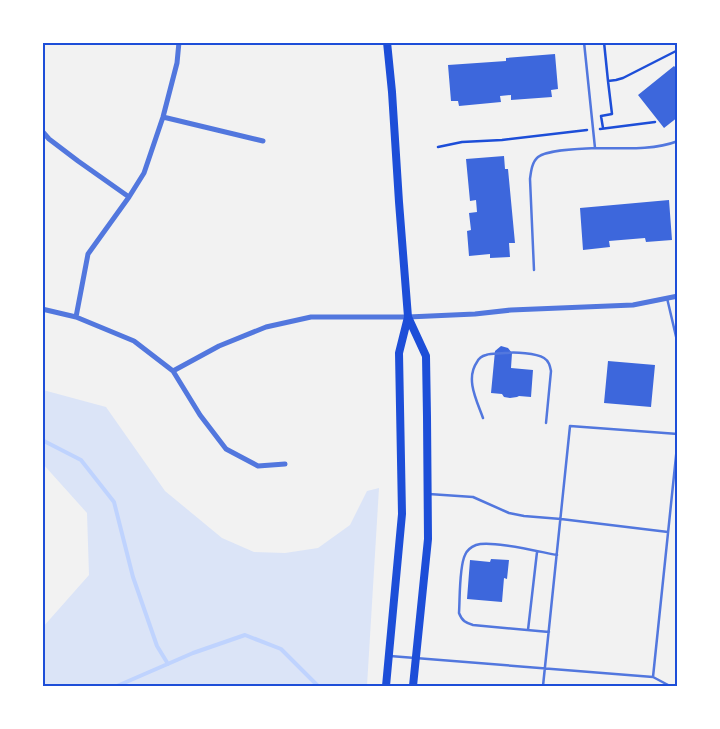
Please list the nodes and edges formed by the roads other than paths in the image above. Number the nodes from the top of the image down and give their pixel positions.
1 (179, 42) edge
2 (387, 42) edge
3 (584, 42) edge
4 (163, 117) junction
5 (42, 131) edge
6 (263, 141) dead end
7 (678, 141) edge
8 (595, 148) junction
9 (129, 197) junction
10 (534, 270) dead end
11 (678, 296) edge
12 (667, 298) junction
13 (42, 309) edge
14 (76, 317) junction
15 (408, 317) junction
16 (678, 344) edge
17 (173, 371) junction
18 (483, 418) dead end
19 (546, 424) dead end
20 (678, 436) edge
21 (285, 464) dead end
22 (428, 494) junction
23 (561, 519) junction
24 (668, 532) junction
25 (536, 552) junction
26 (557, 555) junction
27 (528, 630) junction
28 (549, 632) junction
29 (389, 656) junction
30 (416, 658) junction
31 (545, 668) junction
32 (653, 678) junction
33 (386, 686) edge
34 (413, 686) edge
35 (543, 686) edge
36 (670, 686) edge

1 - 4 street
2 - 15 main road
3 - 8 lane
4 - 6 street
4 - 9 street
5 - 9 street
7 - 8 lane
8 - 10 lane
9 - 14 street
11 - 12 street
12 - 15 street
12 - 16 lane
13 - 14 street
14 - 17 street
15 - 17 street
15 - 22 main road
15 - 29 main road
17 - 21 street
18 - 19 lane
20 - 23 lane
20 - 24 lane
22 - 23 lane
22 - 30 main road
23 - 24 lane
23 - 26 lane
24 - 32 lane
25 - 26 lane
25 - 27 lane
25 - 27 lane
26 - 28 lane
27 - 28 lane
28 - 31 lane
29 - 30 lane
29 - 33 main road
30 - 31 lane
30 - 34 main road
31 - 32 lane
31 - 35 lane
32 - 36 lane

